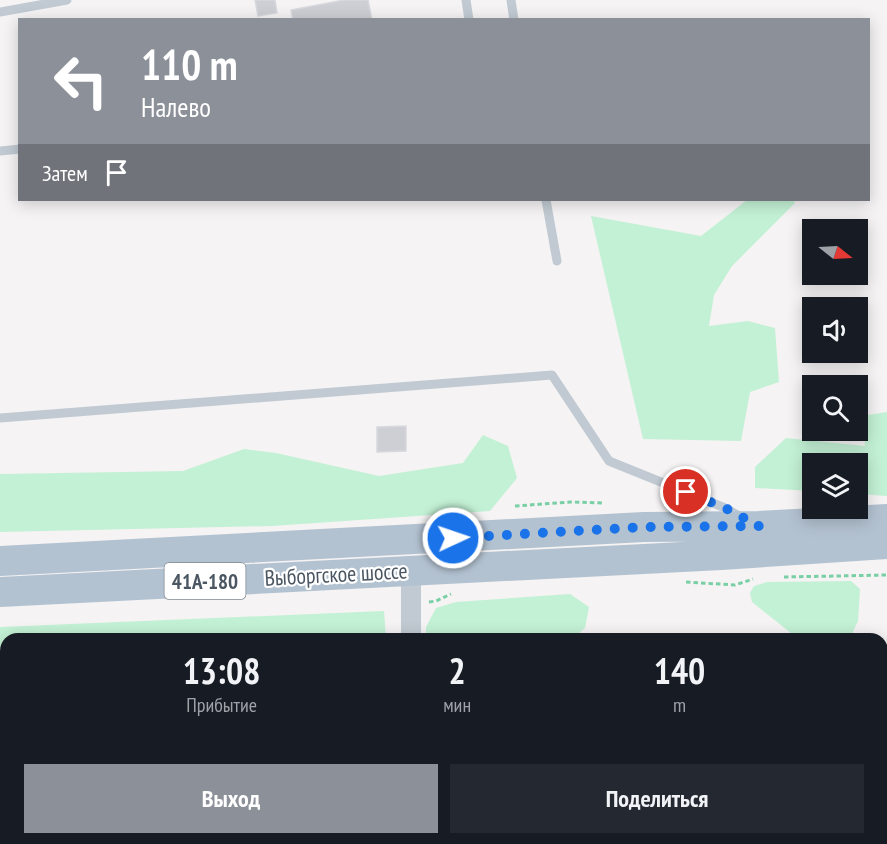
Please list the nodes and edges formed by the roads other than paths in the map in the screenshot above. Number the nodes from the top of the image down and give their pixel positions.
1 (67, 0) edge
2 (466, 0) edge
3 (511, 0) edge
4 (0, 12) edge
5 (469, 18) edge
6 (514, 18) edge
7 (18, 149) edge
8 (0, 151) edge
9 (546, 201) edge
10 (557, 261) dead end
11 (0, 418) edge
12 (887, 519) edge
13 (759, 526) junction
14 (887, 544) edge
15 (0, 561) edge
16 (411, 570) junction
17 (0, 592) edge
18 (411, 633) edge

1 - 4 lane
2 - 5 lane
3 - 6 lane
7 - 8 lane
9 - 10 lane
11 - 13 lane
12 - 13 main road, Выборгское шоссе / 41А-180
13 - 15 main road, Выборгское шоссе / 41А-180
14 - 16 main road, Выборгское шоссе / 41А-180
16 - 17 main road, Выборгское шоссе / 41А-180
16 - 18 street

